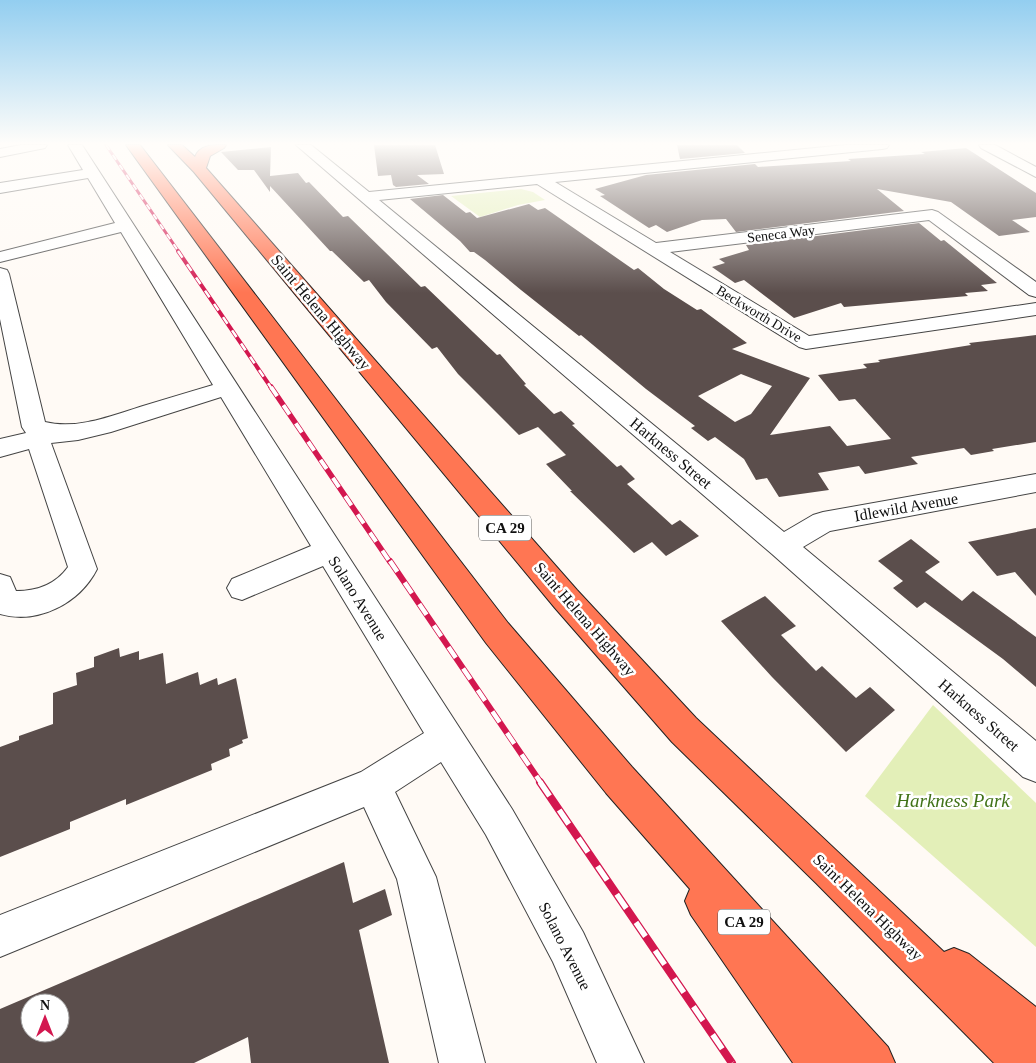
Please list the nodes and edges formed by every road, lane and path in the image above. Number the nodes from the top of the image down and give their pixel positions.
1 (105, 195) edge
2 (170, 195) edge
3 (221, 195) edge
4 (363, 195) edge
5 (389, 195) edge
6 (564, 195) edge
7 (366, 197) junction
8 (125, 226) junction
9 (651, 249) junction
10 (0, 257) edge
11 (0, 274) edge
12 (1036, 291) edge
13 (1036, 310) edge
14 (226, 388) junction
15 (47, 436) junction
16 (0, 448) edge
17 (1036, 483) edge
18 (782, 546) junction
19 (329, 552) junction
20 (0, 586) edge
21 (242, 588) dead end
22 (446, 738) junction
23 (1036, 764) edge
24 (618, 780) junction
25 (373, 785) junction
26 (830, 869) junction
27 (0, 936) edge
28 (1036, 1036) edge
29 (462, 1063) edge
30 (621, 1063) edge
31 (823, 1063) edge
32 (872, 1063) edge
33 (1027, 1063) edge

1 - 8 street, Solano Avenue
2 - 24 highway, CA 29
3 - 26 highway, Saint Helena Highway / CA 29
4 - 7 street, Harkness Street
5 - 7 street
6 - 9 street, Beckworth Drive
7 - 18 street, Harkness Street
8 - 10 street
8 - 14 street, Solano Avenue
9 - 12 street, Seneca Way
9 - 13 street, Beckworth Drive
11 - 15 street
14 - 15 street
14 - 19 street, Solano Avenue
15 - 16 street
15 - 20 street
17 - 18 street, Idlewild Avenue
18 - 23 street, Harkness Street
19 - 21 street
19 - 22 street, Solano Avenue
22 - 25 street
22 - 30 street, Solano Avenue
24 - 31 highway
24 - 32 highway, CA 29
25 - 27 street
25 - 29 street
26 - 28 highway
26 - 33 highway, Saint Helena Highway / CA 29

